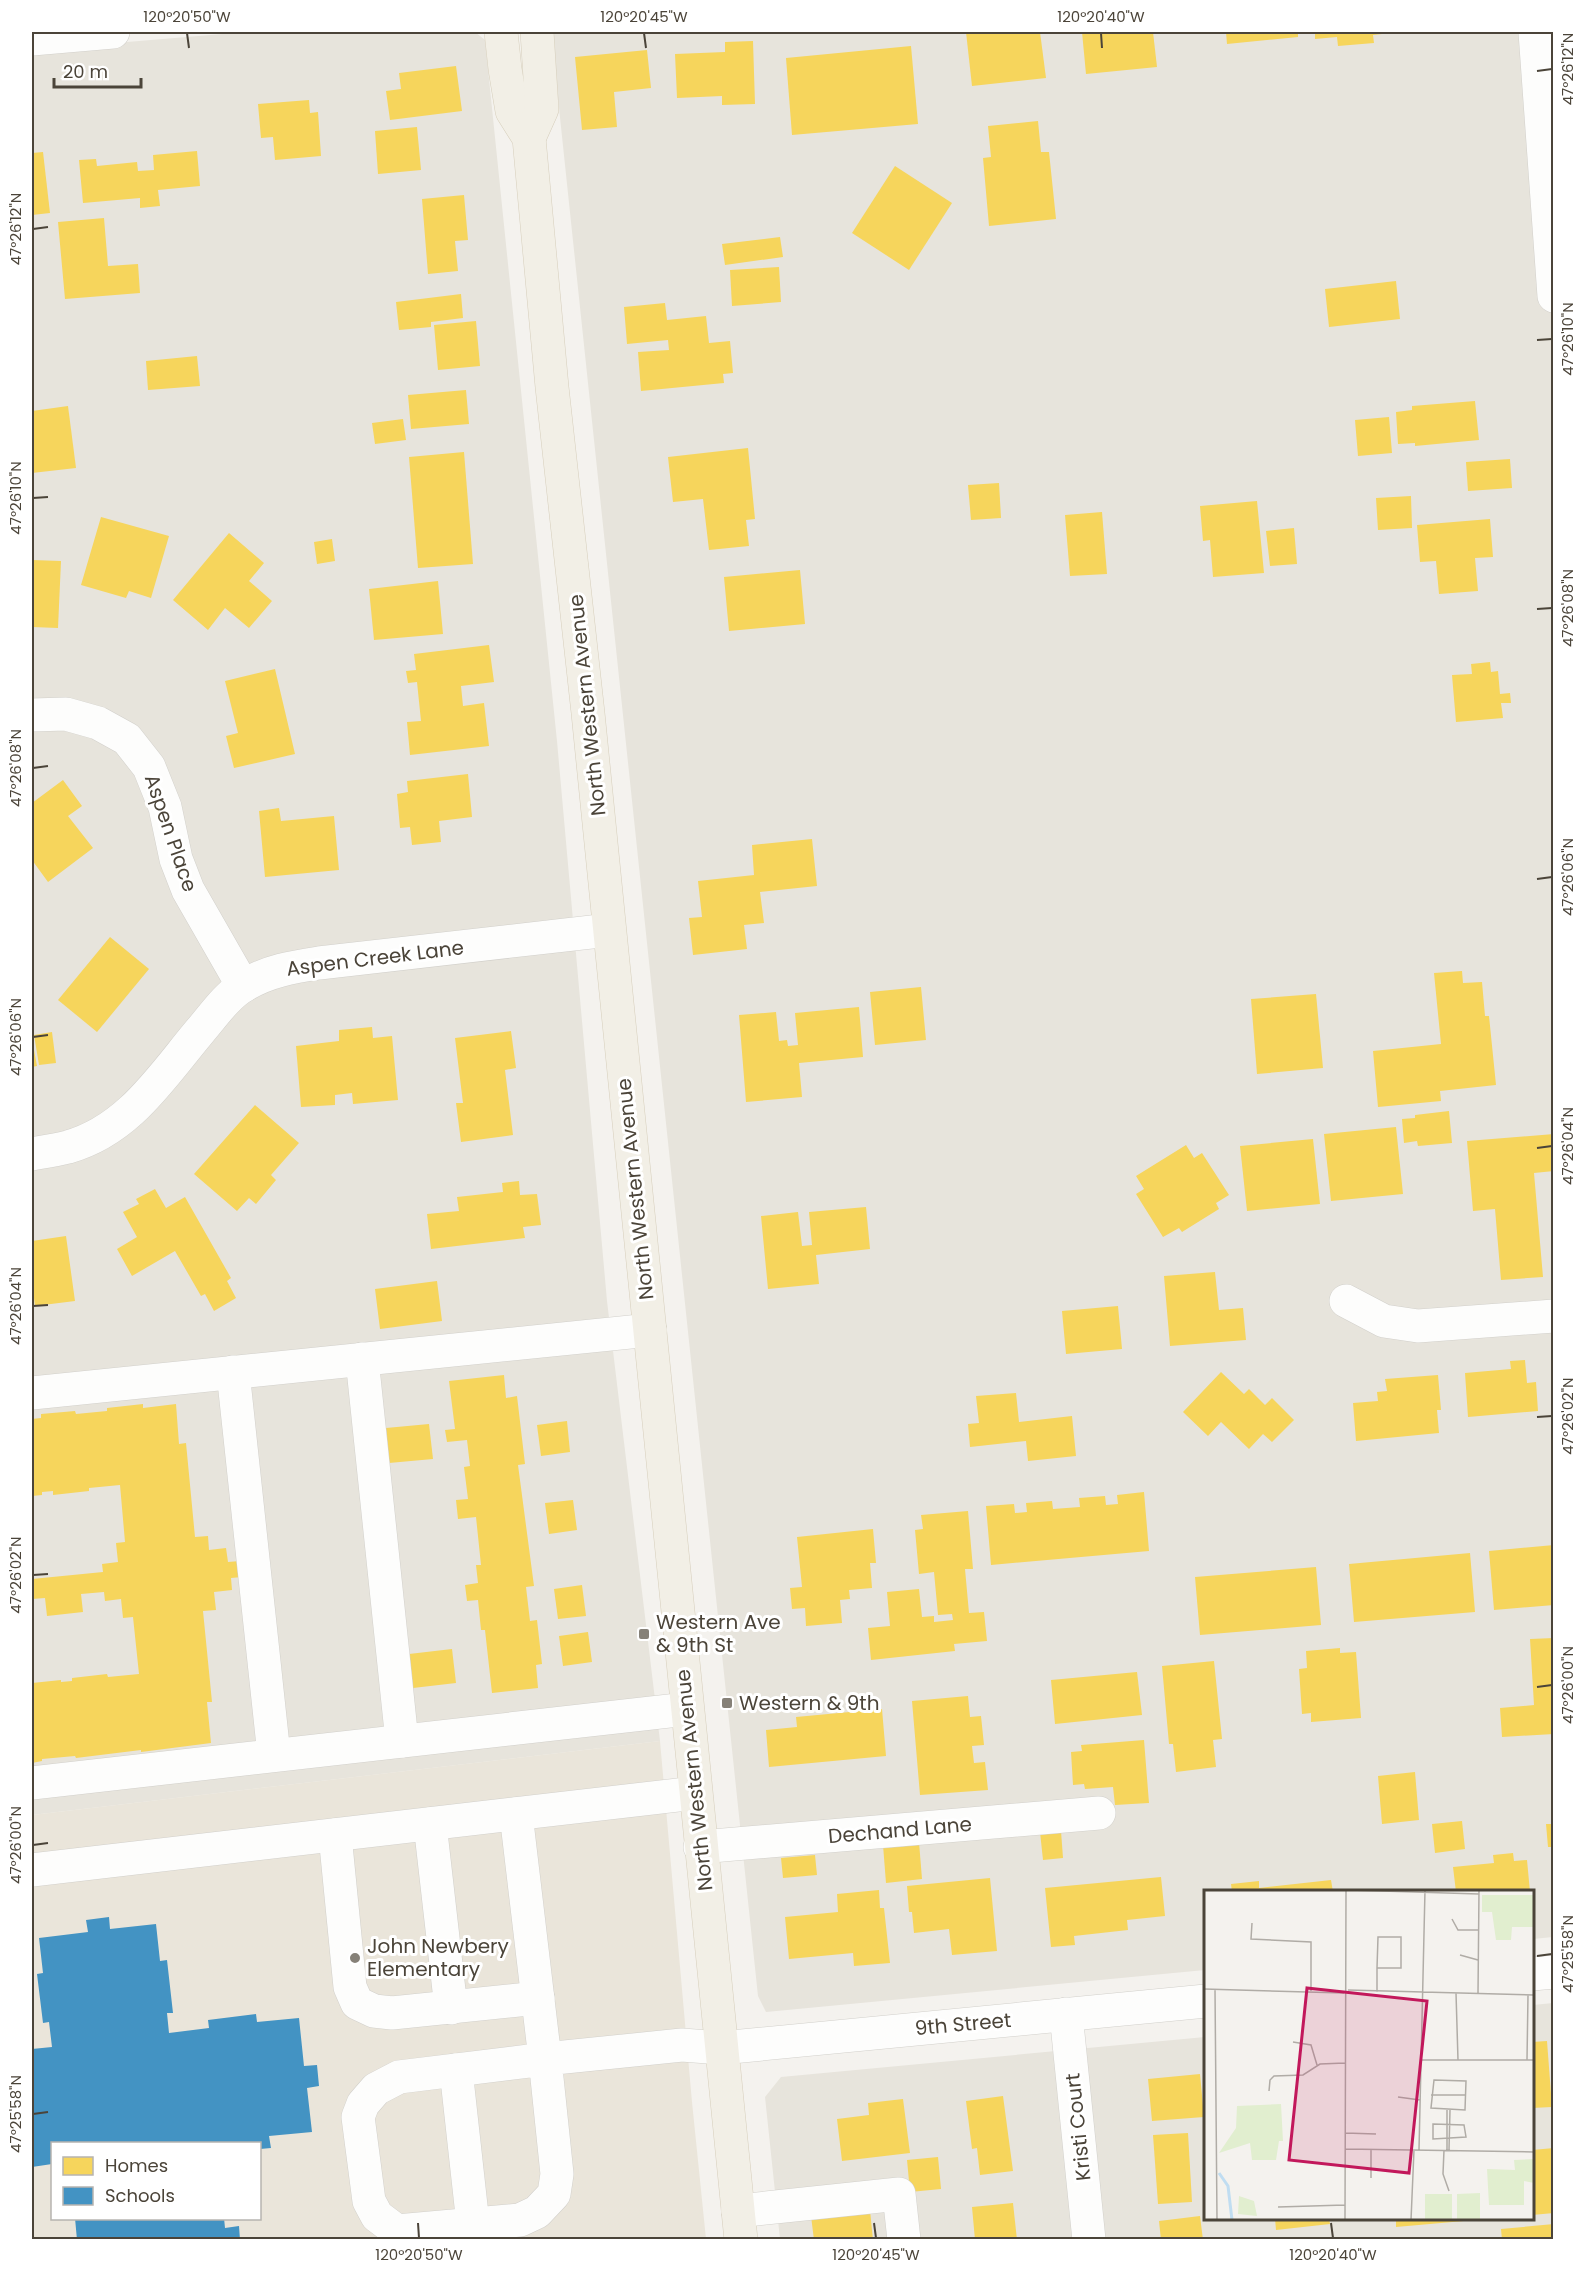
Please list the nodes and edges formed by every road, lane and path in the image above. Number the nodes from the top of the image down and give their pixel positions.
1 (113, 32) edge
2 (501, 32) edge
3 (537, 32) edge
4 (1535, 32) edge
5 (49, 36) edge
6 (529, 138) junction
7 (1554, 296) edge
8 (32, 715) edge
9 (609, 930) junction
10 (243, 986) junction
11 (32, 1154) edge
12 (1346, 1301) dead end
13 (1554, 1316) edge
14 (650, 1330) junction
15 (362, 1359) junction
16 (233, 1372) junction
17 (32, 1393) edge
18 (687, 1709) junction
19 (402, 1741) junction
20 (274, 1755) junction
21 (32, 1783) edge
22 (695, 1793) junction
23 (1099, 1813) dead end
24 (516, 1814) junction
25 (430, 1824) junction
26 (335, 1835) junction
27 (700, 1847) junction
28 (32, 1870) edge
29 (1554, 1972) edge
30 (1534, 1974) edge
31 (538, 1998) junction
32 (1204, 2001) edge
33 (451, 2008) junction
34 (1066, 2014) junction
35 (721, 2048) junction
36 (545, 2059) junction
37 (456, 2070) junction
38 (473, 2224) junction
39 (740, 2225) edge
40 (904, 2240) edge
41 (1089, 2240) edge

1 - 5 street
2 - 6 main road, North Western Avenue
3 - 6 main road
4 - 7 street
6 - 9 main road, North Western Avenue
8 - 10 street, Aspen Place
9 - 10 street, Aspen Creek Lane
9 - 14 main road, North Western Avenue
10 - 11 street, Aspen Creek Lane
12 - 13 street
14 - 15 street
14 - 18 main road, North Western Avenue
15 - 16 street
15 - 19 street
16 - 17 street
16 - 20 street
18 - 19 street
18 - 22 main road, North Western Avenue
19 - 20 street
20 - 21 street
22 - 24 street
22 - 27 main road, North Western Avenue
23 - 27 street, Dechand Lane
24 - 25 street
24 - 31 street, 9th Street
25 - 26 street
25 - 33 street
26 - 28 street
26 - 33 street
27 - 35 main road, North Western Avenue
29 - 30 street
31 - 33 street
31 - 36 street, 9th Street
32 - 34 street, 9th Street
34 - 35 street, 9th Street
34 - 41 street, Kristi Court
35 - 36 street, 9th Street
35 - 39 main road, North Western Avenue
36 - 37 street, 9th Street
36 - 38 street, 9th Street
37 - 38 street
37 - 38 street, 9th Street
39 - 40 street

